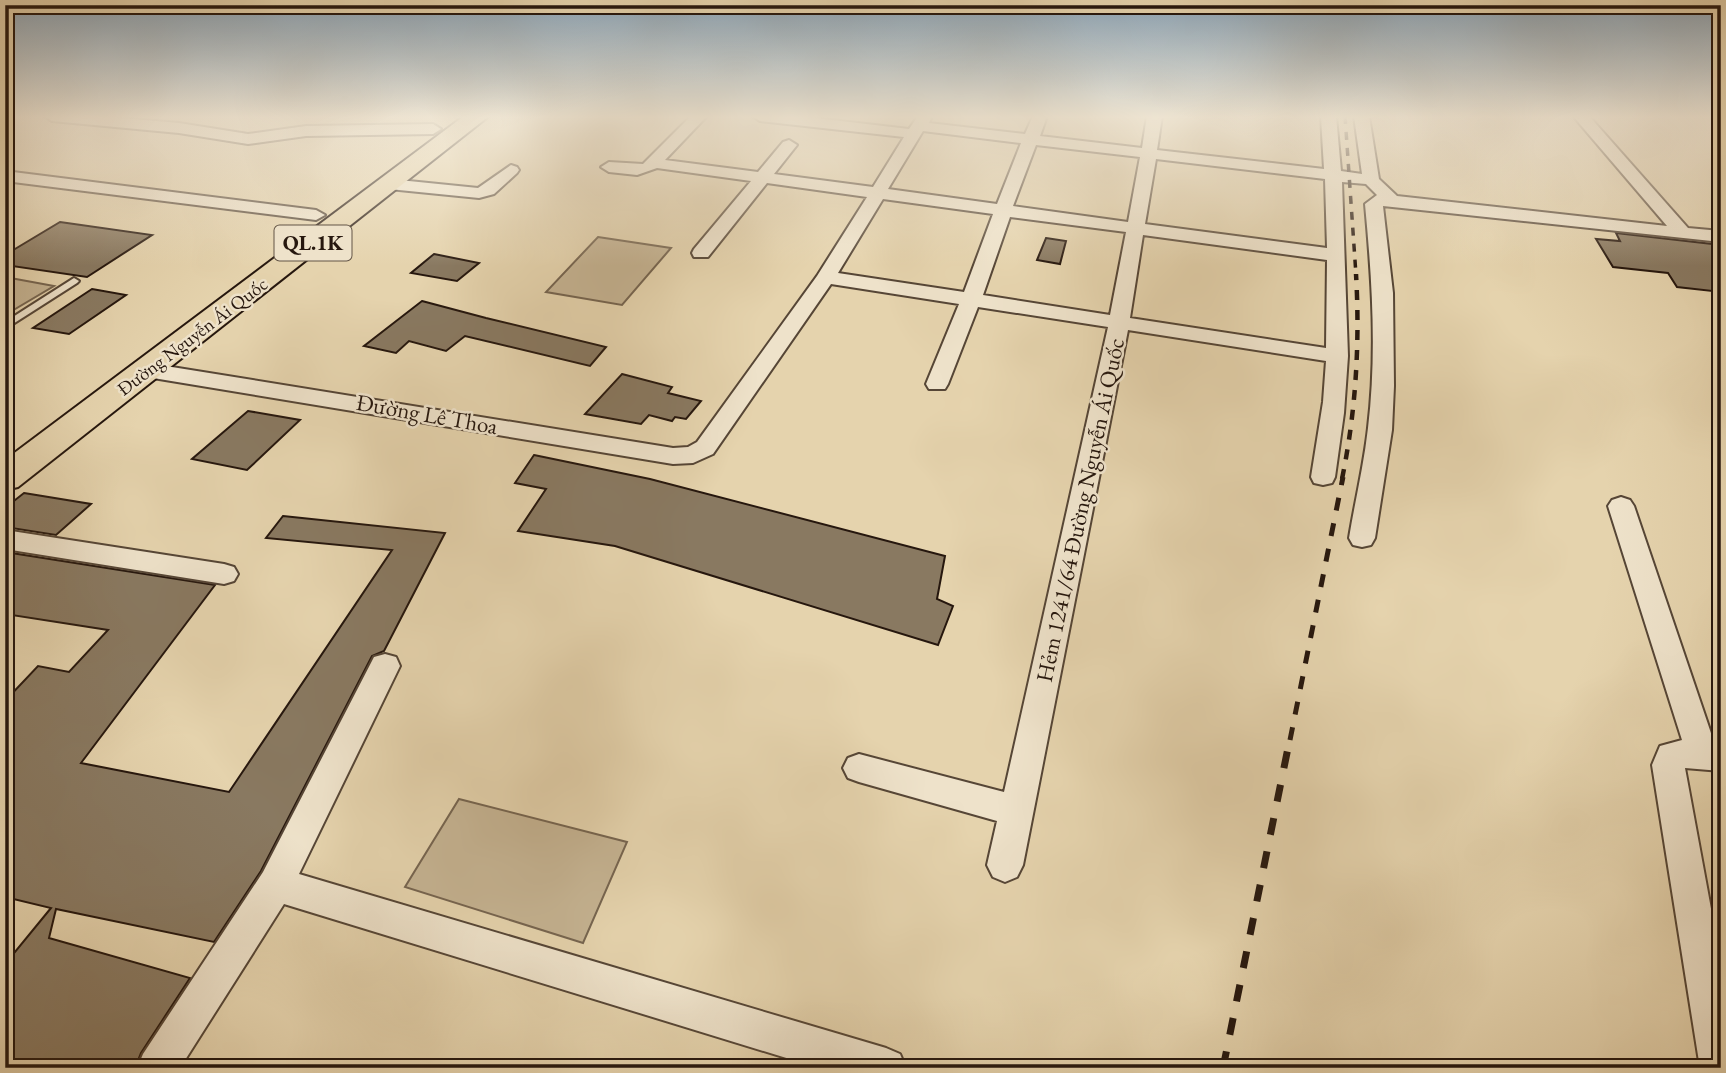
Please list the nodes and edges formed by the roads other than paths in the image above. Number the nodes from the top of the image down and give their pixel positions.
1 (382, 166) edge
2 (412, 166) edge
3 (648, 166) edge
4 (678, 166) edge
5 (771, 166) edge
6 (895, 166) edge
7 (1019, 166) edge
8 (1146, 166) edge
9 (1270, 166) edge
10 (1333, 166) edge
11 (1369, 166) edge
12 (1625, 166) edge
13 (609, 167) dead end
14 (510, 170) dead end
15 (1334, 173) junction
16 (5, 176) edge
17 (762, 177) junction
18 (1371, 180) junction
19 (389, 184) junction
20 (878, 194) junction
21 (1392, 201) junction
22 (1002, 210) junction
23 (316, 215) junction
24 (1136, 228) junction
25 (1683, 233) junction
26 (1721, 237) edge
27 (701, 253) dead end
28 (1335, 255) junction
29 (826, 277) junction
30 (74, 281) dead end
31 (971, 300) junction
32 (1119, 323) junction
33 (5, 326) edge
34 (1337, 356) junction
35 (131, 367) junction
36 (937, 384) dead end
37 (5, 445) edge
38 (1323, 477) dead end
39 (5, 478) edge
40 (1621, 506) dead end
41 (1362, 538) dead end
42 (5, 539) edge
43 (224, 574) dead end
44 (385, 666) dead end
45 (1711, 755) edge
46 (859, 768) dead end
47 (1016, 811) junction
48 (1004, 865) dead end
49 (276, 884) junction
50 (164, 1066) edge
51 (886, 1068) edge
52 (1720, 1068) edge

1 - 23 main road, Đường Nguyễn Ái Quốc / QL.1K
2 - 19 main road, Đường Nguyễn Ái Quốc / QL.1K
3 - 13 street
4 - 17 street
5 - 17 street
6 - 20 street
7 - 22 street
8 - 24 street, Hẻm 1241/64 Đường Nguyễn Ái Quốc
9 - 15 street
10 - 15 street
11 - 18 street
12 - 25 street
14 - 19 street
15 - 18 street
15 - 28 street
16 - 23 street
17 - 20 street
17 - 27 street
18 - 21 street
19 - 35 main road, Đường Nguyễn Ái Quốc / QL.1K
20 - 22 street
20 - 29 street
21 - 25 street
21 - 41 street
22 - 24 street
22 - 31 street
23 - 35 main road, Đường Nguyễn Ái Quốc / QL.1K
24 - 28 street
24 - 32 street, Hẻm 1241/64 Đường Nguyễn Ái Quốc
25 - 26 street
28 - 34 street
29 - 31 street
29 - 35 street, Đường Lê Thoa
30 - 33 lane
31 - 32 street
31 - 36 street
32 - 34 street
32 - 47 street, Hẻm 1241/64 Đường Nguyễn Ái Quốc
34 - 38 street
35 - 37 main road, Đường Nguyễn Ái Quốc / QL.1K
35 - 39 main road, Đường Nguyễn Ái Quốc / QL.1K
40 - 45 street
42 - 43 street
44 - 49 street
45 - 52 street
46 - 47 street
47 - 48 street, Hẻm 1241/64 Đường Nguyễn Ái Quốc
49 - 50 street
49 - 51 street

